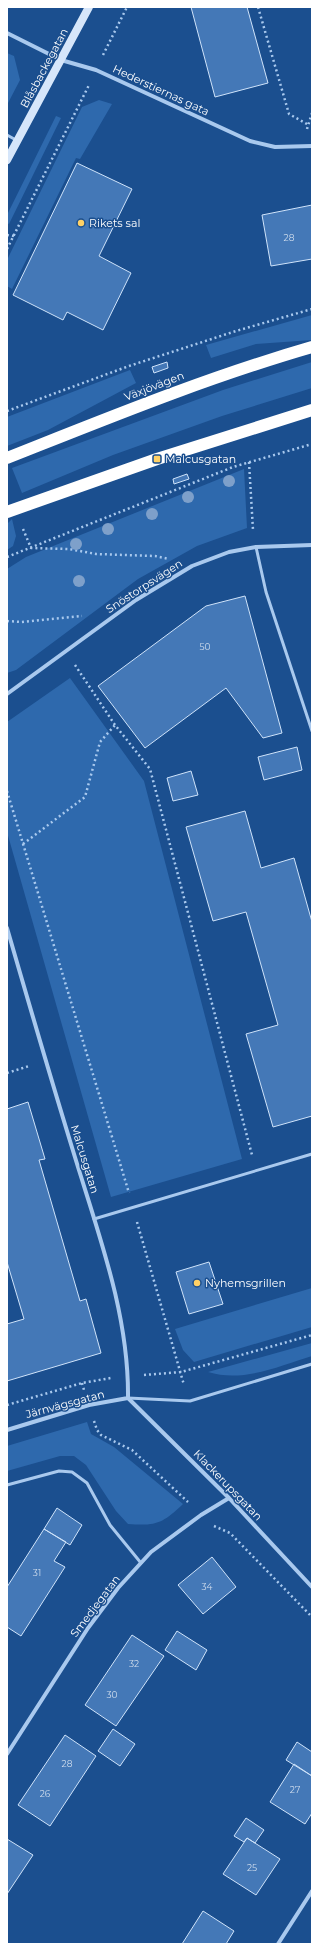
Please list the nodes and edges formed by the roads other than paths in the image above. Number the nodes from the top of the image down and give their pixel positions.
1 (89, 7) edge
2 (7, 33) edge
3 (61, 60) junction
4 (7, 136) edge
5 (18, 140) junction
6 (312, 146) edge
7 (7, 160) edge
8 (312, 347) edge
9 (312, 410) edge
10 (7, 458) edge
11 (7, 512) edge
12 (312, 545) edge
13 (256, 547) junction
14 (7, 694) edge
15 (312, 731) edge
16 (7, 928) edge
17 (312, 1154) edge
18 (94, 1219) junction
19 (312, 1364) edge
20 (128, 1398) junction
21 (7, 1430) edge
22 (7, 1484) edge
23 (229, 1498) junction
24 (141, 1563) junction
25 (312, 1587) edge
26 (7, 1754) edge
27 (312, 1891) edge
28 (278, 1944) edge

1 - 3 street, Blåsbackegatan
2 - 3 street, Hederstiernas gata
3 - 5 street, Blåsbackegatan
3 - 6 street, Hederstiernas gata
4 - 5 lane
5 - 7 street, Blåsbackegatan
8 - 10 highway, Växjövägen
9 - 11 highway
12 - 13 street, Snöstorpsvägen
13 - 14 street, Snöstorpsvägen
13 - 15 lane
16 - 18 street, Malcusgatan
17 - 18 lane
18 - 20 street, Malcusgatan
19 - 20 lane
20 - 21 street, Järnvägsgatan
20 - 23 street, Klackerupsgatan
22 - 24 lane
23 - 24 street, Smedjegatan
23 - 25 street, Klackerupsgatan
24 - 26 street, Smedjegatan
27 - 28 street

